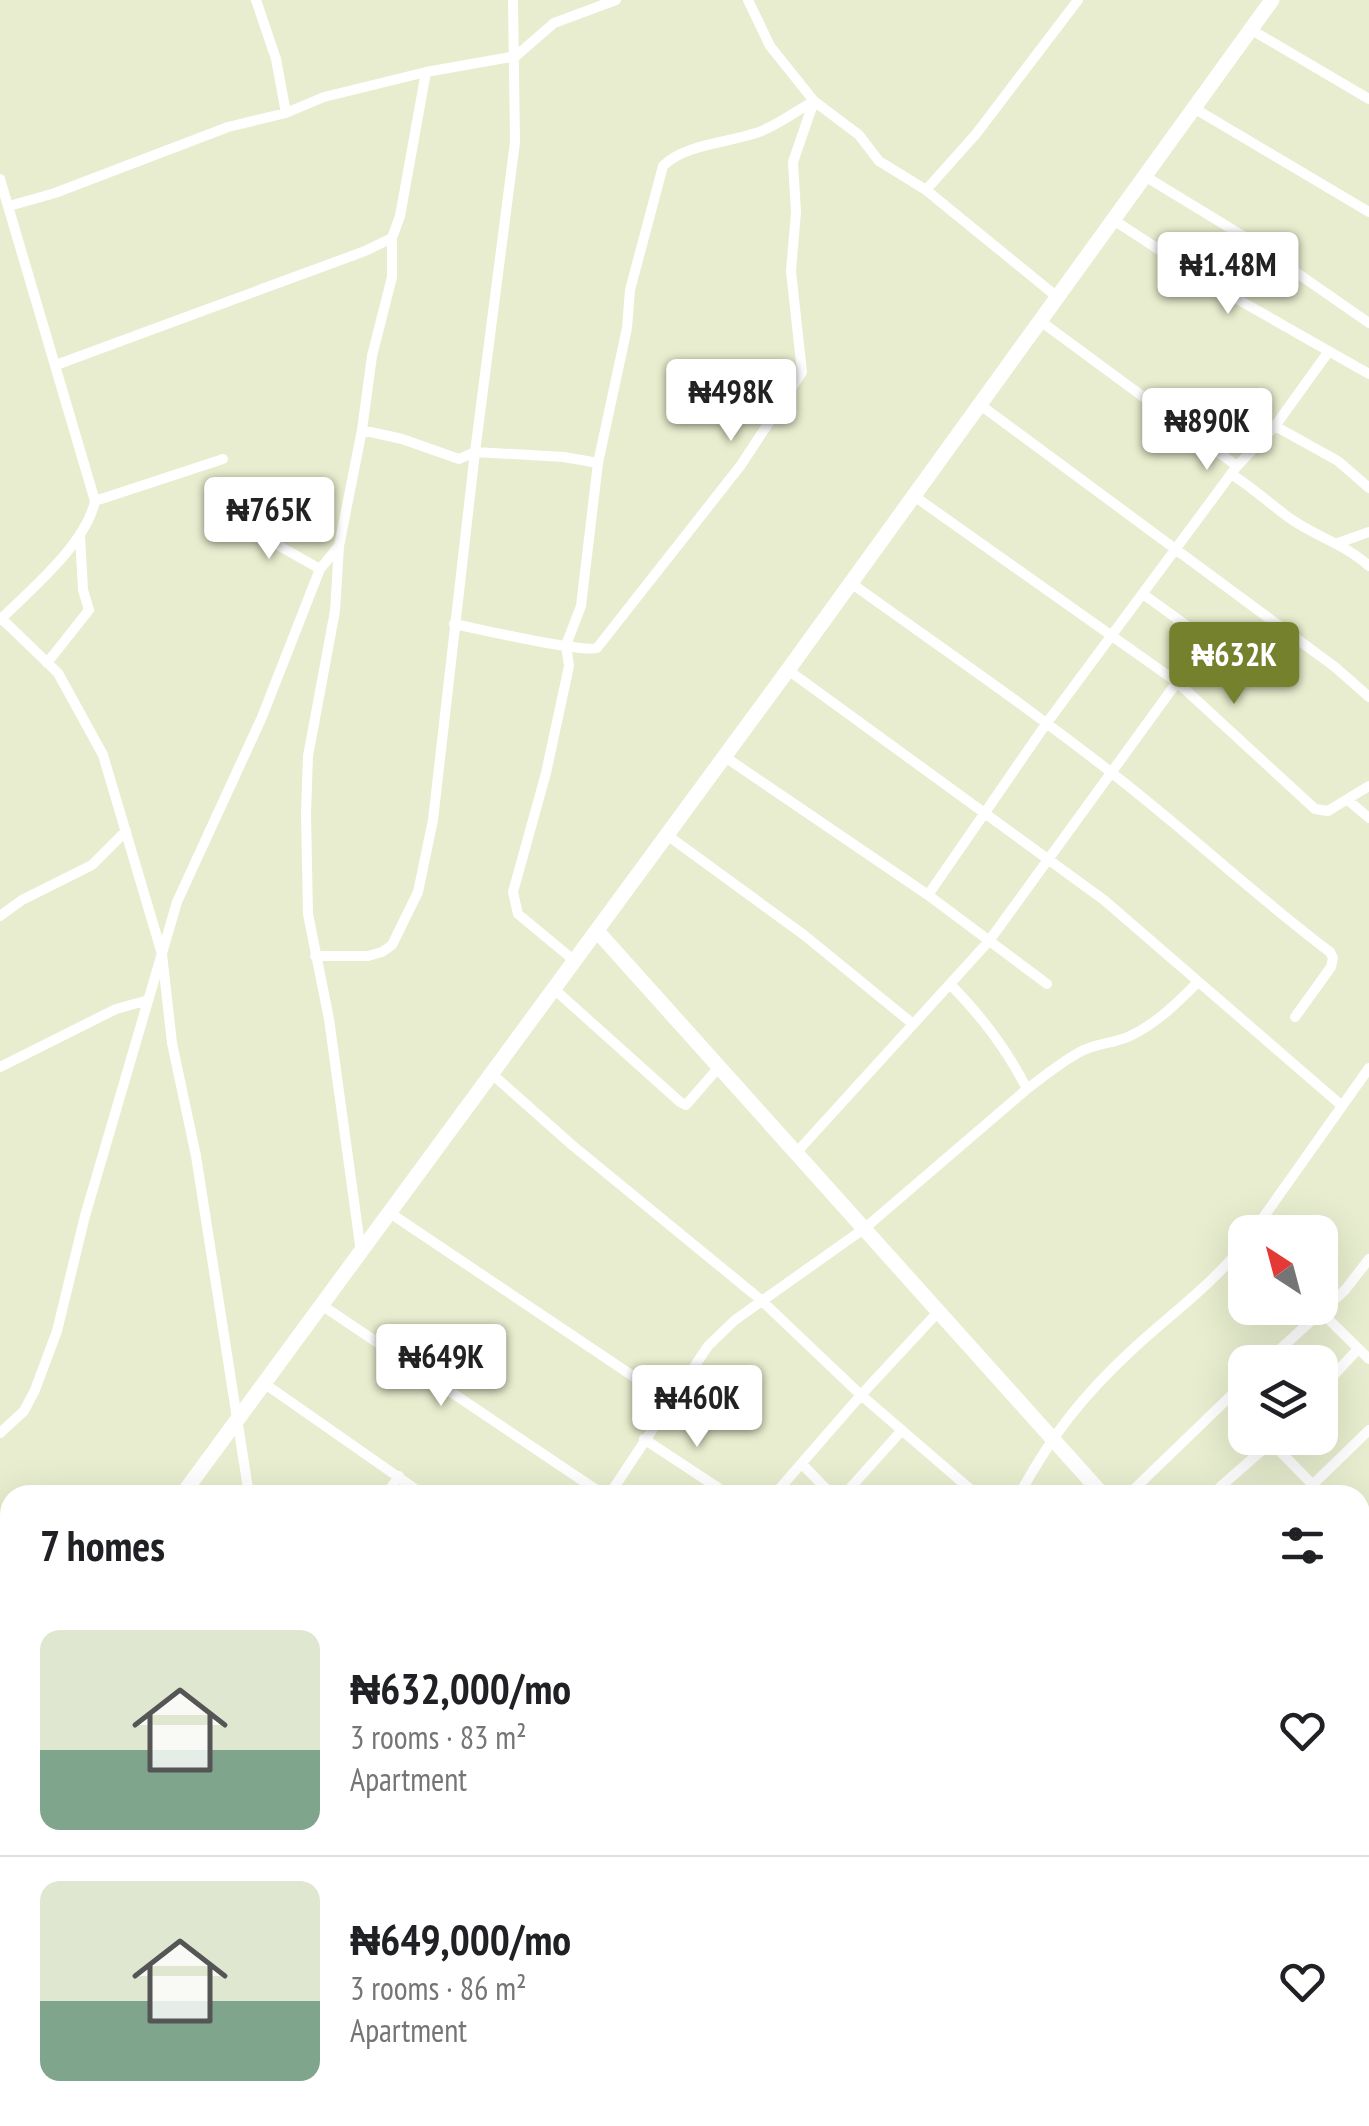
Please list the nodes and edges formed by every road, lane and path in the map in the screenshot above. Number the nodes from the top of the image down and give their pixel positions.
1 (259, 0) edge
2 (513, 0) edge
3 (616, 0) edge
4 (748, 0) edge
5 (1078, 0) edge
6 (1272, 0) edge
7 (1250, 30) junction
8 (516, 56) junction
9 (426, 72) junction
10 (1369, 99) edge
11 (814, 101) junction
12 (1192, 107) junction
13 (286, 113) junction
14 (1144, 174) junction
15 (0, 178) edge
16 (926, 190) junction
17 (9, 206) junction
18 (1369, 212) edge
19 (1112, 219) junction
20 (392, 238) junction
21 (1056, 296) junction
22 (1039, 320) junction
23 (1369, 322) edge
24 (1328, 351) junction
25 (56, 365) junction
26 (1369, 374) edge
27 (979, 404) junction
28 (1275, 426) junction
29 (362, 430) junction
30 (475, 452) junction
31 (223, 459) dead end
32 (598, 463) junction
33 (1234, 470) junction
34 (1369, 488) edge
35 (914, 496) junction
36 (95, 501) junction
37 (237, 522) dead end
38 (1369, 532) edge
39 (80, 534) junction
40 (1338, 543) junction
41 (339, 546) junction
42 (1175, 551) junction
43 (1369, 566) edge
44 (320, 569) junction
45 (851, 583) junction
46 (1143, 594) junction
47 (0, 618) edge
48 (454, 624) junction
49 (1112, 636) junction
50 (566, 645) junction
51 (48, 663) junction
52 (788, 670) junction
53 (1177, 682) junction
54 (1369, 696) edge
55 (1046, 724) junction
56 (725, 757) junction
57 (1112, 773) junction
58 (1369, 786) edge
59 (1349, 801) junction
60 (984, 813) junction
61 (1369, 818) edge
62 (126, 831) junction
63 (667, 836) junction
64 (1051, 860) junction
65 (928, 894) junction
66 (0, 916) edge
67 (597, 931) junction
68 (989, 941) junction
69 (162, 954) junction
70 (314, 956) junction
71 (576, 962) junction
72 (1197, 983) junction
73 (950, 984) junction
74 (1047, 984) dead end
75 (554, 989) junction
76 (146, 1001) junction
77 (1296, 1017) dead end
78 (913, 1024) junction
79 (0, 1066) edge
80 (719, 1067) junction
81 (1369, 1068) edge
82 (492, 1074) junction
83 (1027, 1089) junction
84 (1340, 1105) junction
85 (796, 1154) junction
86 (390, 1213) junction
87 (1265, 1215) edge
88 (865, 1228) junction
89 (362, 1253) junction
90 (1369, 1259) edge
91 (1228, 1262) edge
92 (1338, 1296) edge
93 (761, 1300) junction
94 (322, 1306) junction
95 (939, 1312) junction
96 (1307, 1325) edge
97 (1334, 1325) edge
98 (1285, 1345) edge
99 (1358, 1350) junction
100 (1369, 1359) edge
101 (1338, 1371) edge
102 (265, 1384) junction
103 (861, 1394) junction
104 (1228, 1398) edge
105 (670, 1401) junction
106 (237, 1423) junction
107 (902, 1430) junction
108 (1369, 1430) edge
109 (0, 1433) edge
110 (1051, 1438) junction
111 (644, 1440) junction
112 (1254, 1455) edge
113 (1286, 1455) edge
114 (802, 1464) junction
115 (399, 1476) junction
116 (190, 1485) edge
117 (249, 1485) edge
118 (393, 1485) edge
119 (411, 1485) edge
120 (591, 1485) edge
121 (613, 1485) edge
122 (714, 1485) edge
123 (783, 1485) edge
124 (822, 1485) edge
125 (853, 1485) edge
126 (965, 1485) edge
127 (1025, 1485) edge
128 (1094, 1485) edge
129 (1138, 1485) edge
130 (1222, 1485) edge
131 (1313, 1485) joint

1 - 13 street
2 - 8 street
3 - 8 street
4 - 11 street
5 - 16 street
6 - 7 main road
7 - 10 street
7 - 12 main road
8 - 9 street
8 - 30 street
9 - 13 street
9 - 20 street
11 - 16 street
11 - 32 street
11 - 50 street
12 - 14 main road
12 - 18 street
13 - 17 street
14 - 19 main road
14 - 23 street
15 - 17 street
16 - 21 street
17 - 25 street
19 - 21 main road
19 - 24 street
20 - 25 street
20 - 29 street
21 - 22 main road
22 - 27 main road
22 - 33 street
24 - 26 street
24 - 28 street
25 - 36 street
27 - 35 main road
27 - 42 street
28 - 33 street
28 - 34 street
29 - 30 street
29 - 41 street
30 - 32 street
30 - 48 street
31 - 36 street
32 - 50 street
33 - 40 street
33 - 42 street
35 - 45 main road
35 - 49 street
36 - 39 street
37 - 44 street
38 - 40 street
39 - 47 street
39 - 51 street
40 - 43 street
41 - 44 street
41 - 70 street
42 - 46 street
42 - 54 street
44 - 69 street
45 - 52 main road
45 - 55 street
46 - 49 street
46 - 53 street
47 - 51 street
48 - 50 street
48 - 70 street
49 - 53 street
49 - 55 street
50 - 71 street
51 - 62 street
52 - 56 main road
52 - 60 street
53 - 57 street
53 - 59 street
55 - 57 street
55 - 60 street
56 - 63 main road
56 - 65 street
57 - 64 street
57 - 77 street
58 - 59 street
59 - 61 street
60 - 64 street
60 - 65 street
62 - 66 street
62 - 69 street
63 - 67 main road
63 - 78 street
64 - 68 street
64 - 72 street
65 - 68 street
67 - 71 main road
67 - 80 main road
68 - 73 street
68 - 74 street
69 - 76 street
69 - 106 street
70 - 89 street
71 - 75 main road
72 - 83 street
72 - 84 street
73 - 78 street
73 - 83 street
75 - 80 street
75 - 82 main road
76 - 79 street
76 - 109 street
78 - 85 street
80 - 85 main road
81 - 84 street
82 - 86 main road
82 - 93 street
83 - 88 street
84 - 87 street
85 - 88 main road
86 - 89 main road
86 - 105 street
88 - 93 street
88 - 95 main road
89 - 94 main road
90 - 92 street
91 - 110 street
93 - 103 street
93 - 105 street
94 - 102 main road
94 - 120 street
95 - 103 street
95 - 110 main road
96 - 98 street
97 - 99 street
99 - 100 street
99 - 101 street
102 - 106 main road
102 - 115 street
103 - 107 street
103 - 114 street
104 - 129 street
105 - 111 street
106 - 116 main road
106 - 117 street
107 - 125 street
107 - 126 street
108 - 131 street
110 - 127 street
110 - 128 main road
111 - 121 street
111 - 122 street
112 - 130 street
113 - 131 street
114 - 123 street
114 - 124 street
115 - 118 street
115 - 119 street

